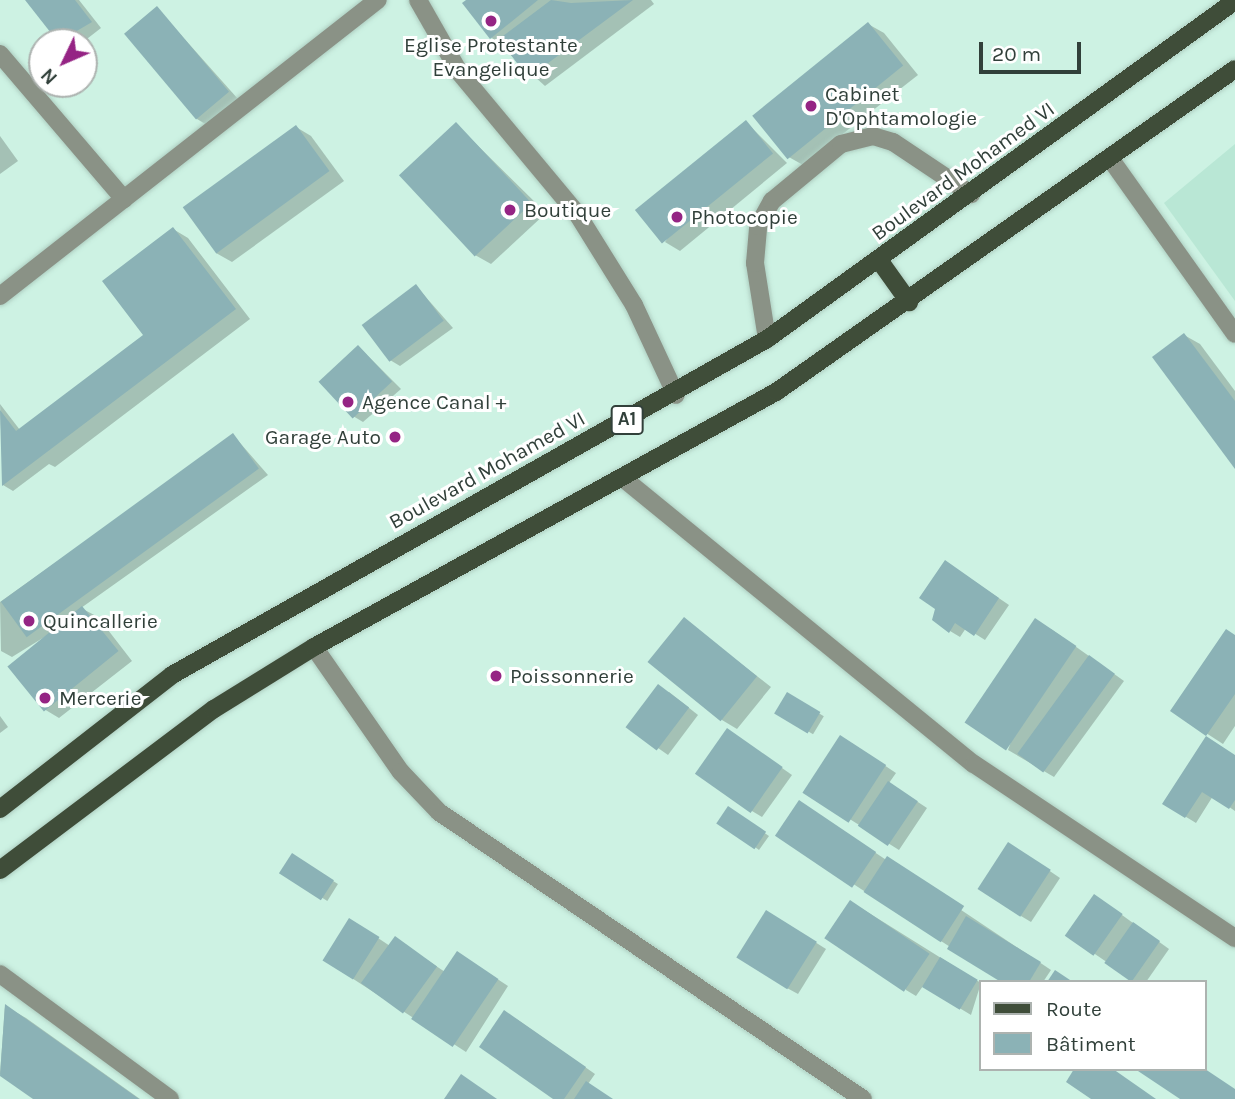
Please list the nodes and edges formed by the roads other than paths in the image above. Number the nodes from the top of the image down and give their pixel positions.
1 (378, 0) edge
2 (418, 0) edge
3 (1235, 1) edge
4 (0, 54) edge
5 (1235, 69) edge
6 (1112, 161) junction
7 (971, 194) junction
8 (124, 199) junction
9 (879, 260) junction
10 (0, 296) edge
11 (909, 302) junction
12 (1235, 334) edge
13 (767, 339) junction
14 (676, 395) junction
15 (624, 480) junction
16 (314, 647) junction
17 (0, 809) edge
18 (0, 870) edge
19 (1235, 937) edge
20 (0, 974) edge
21 (170, 1099) edge
22 (863, 1099) edge

1 - 8 street
2 - 14 street
3 - 7 main road, Boulevard Mohamed VI / A1
4 - 8 street
5 - 6 main road, A1
6 - 11 main road, A1
6 - 12 street
7 - 9 main road, Boulevard Mohamed VI / A1
7 - 13 street
8 - 10 street
9 - 11 main road
9 - 13 main road, Boulevard Mohamed VI / A1
11 - 15 main road, A1
13 - 14 main road, Boulevard Mohamed VI / A1
14 - 17 main road, Boulevard Mohamed VI / A1
15 - 16 main road, A1
15 - 19 street
16 - 18 main road, A1
16 - 22 street
20 - 21 street

